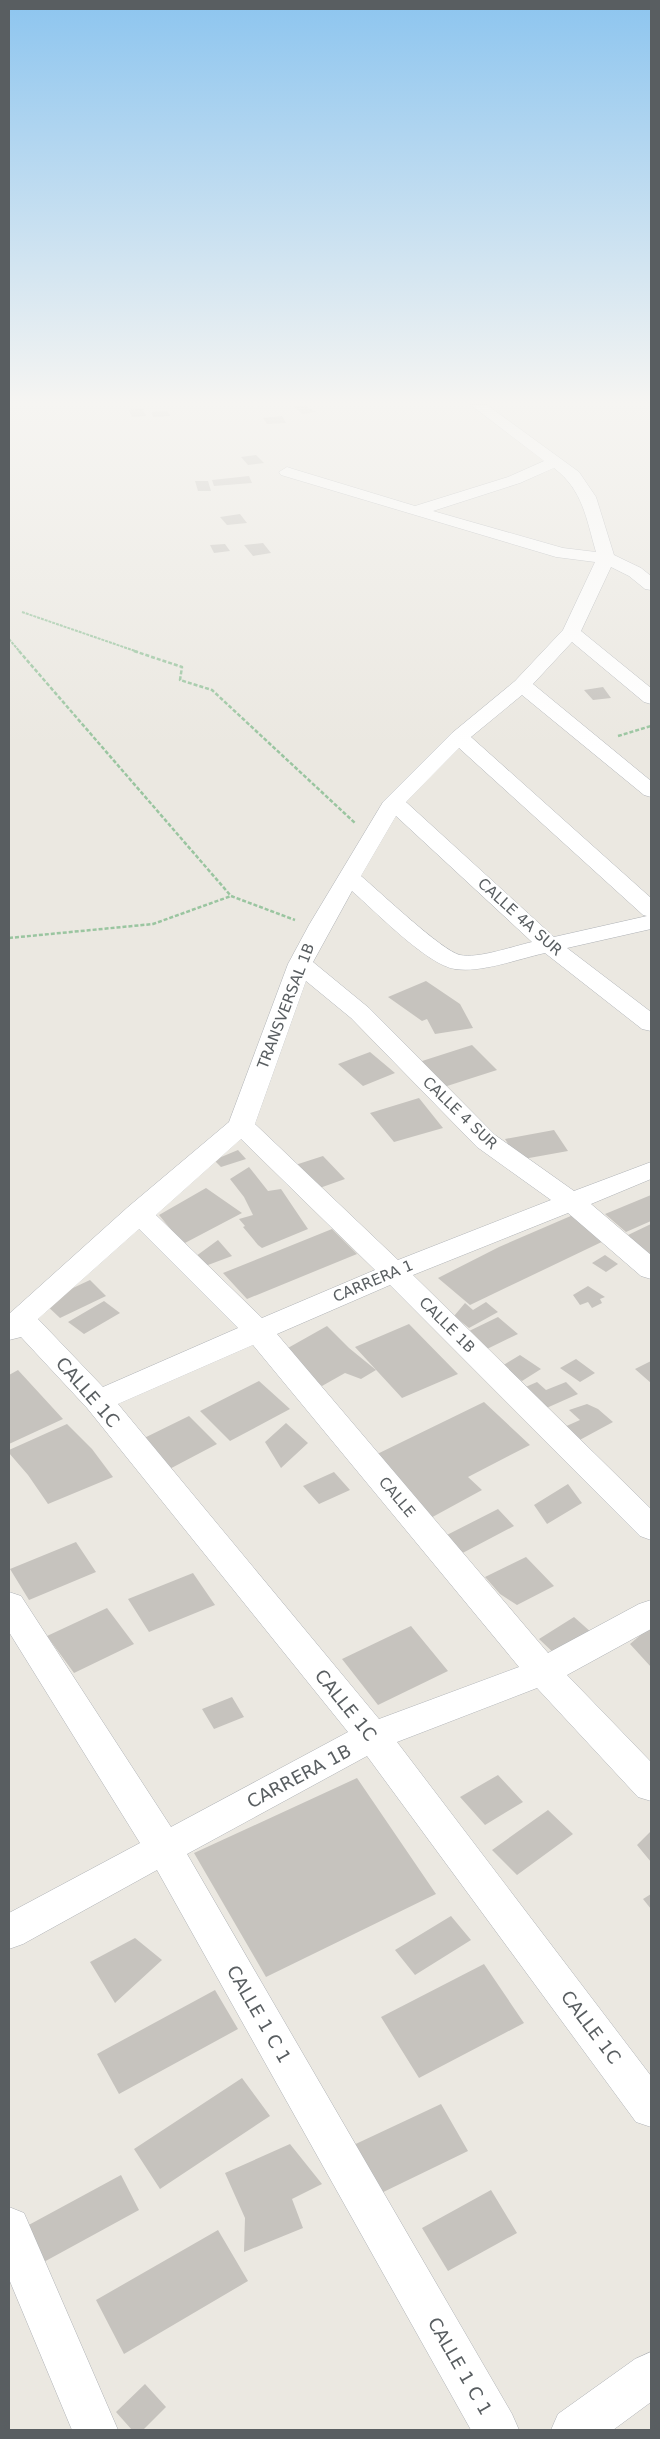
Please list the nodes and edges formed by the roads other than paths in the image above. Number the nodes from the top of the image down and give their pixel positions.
1 (443, 519) edge
2 (594, 519) edge
3 (606, 558) junction
4 (643, 569) edge
5 (651, 586) edge
6 (571, 632) junction
7 (522, 685) junction
8 (651, 698) edge
9 (458, 737) junction
10 (651, 791) edge
11 (394, 802) junction
12 (349, 877) junction
13 (651, 910) edge
14 (651, 922) edge
15 (549, 945) junction
16 (300, 964) junction
17 (651, 1024) edge
18 (241, 1125) junction
19 (651, 1170) edge
20 (571, 1201) junction
21 (138, 1212) junction
22 (651, 1270) edge
23 (394, 1272) junction
24 (15, 1325) edge
25 (258, 1332) junction
26 (98, 1401) junction
27 (651, 1528) edge
28 (9, 1605) edge
29 (651, 1613) edge
30 (543, 1672) junction
31 (372, 1736) junction
32 (651, 1786) edge
33 (164, 1848) junction
34 (9, 1932) edge
35 (651, 2108) edge
36 (9, 2228) edge
37 (651, 2375) edge
38 (95, 2430) edge
39 (496, 2430) edge
40 (574, 2430) edge

1 - 3 street
2 - 3 street
3 - 4 street
3 - 6 street, TRANSVERSAL 1B
4 - 5 street
6 - 7 street, TRANSVERSAL 1B
6 - 8 street
7 - 9 street, TRANSVERSAL 1B
7 - 10 street
9 - 11 street, TRANSVERSAL 1B
9 - 13 street
11 - 12 street, TRANSVERSAL 1B
11 - 15 street, CALLE 4A SUR
12 - 15 street
12 - 16 street, TRANSVERSAL 1B
14 - 15 street
15 - 17 street, CALLE 4A SUR
16 - 18 street, TRANSVERSAL 1B
16 - 20 street, CALLE 4 SUR
18 - 21 street, TRANSVERSAL 1B
18 - 23 street, CALLE 1B
19 - 20 street, CARRERA 1
20 - 22 street, CALLE 4 SUR
20 - 23 street, CARRERA 1
21 - 24 street, TRANSVERSAL 1B
21 - 25 street, CALLE
23 - 25 street, CARRERA 1
23 - 27 street, CALLE 1B
24 - 26 street, CALLE 1C
25 - 26 street, CARRERA 1
25 - 30 street, CALLE
26 - 31 street, CALLE 1C
28 - 33 street, CALLE 1 C 1
29 - 30 street, CARRERA 1B
30 - 31 street, CARRERA 1B
30 - 32 street, CALLE
31 - 33 street, CARRERA 1B
31 - 35 street, CALLE 1C
33 - 34 street, CARRERA 1B
33 - 39 street, CALLE 1 C 1
36 - 38 street
37 - 40 street

